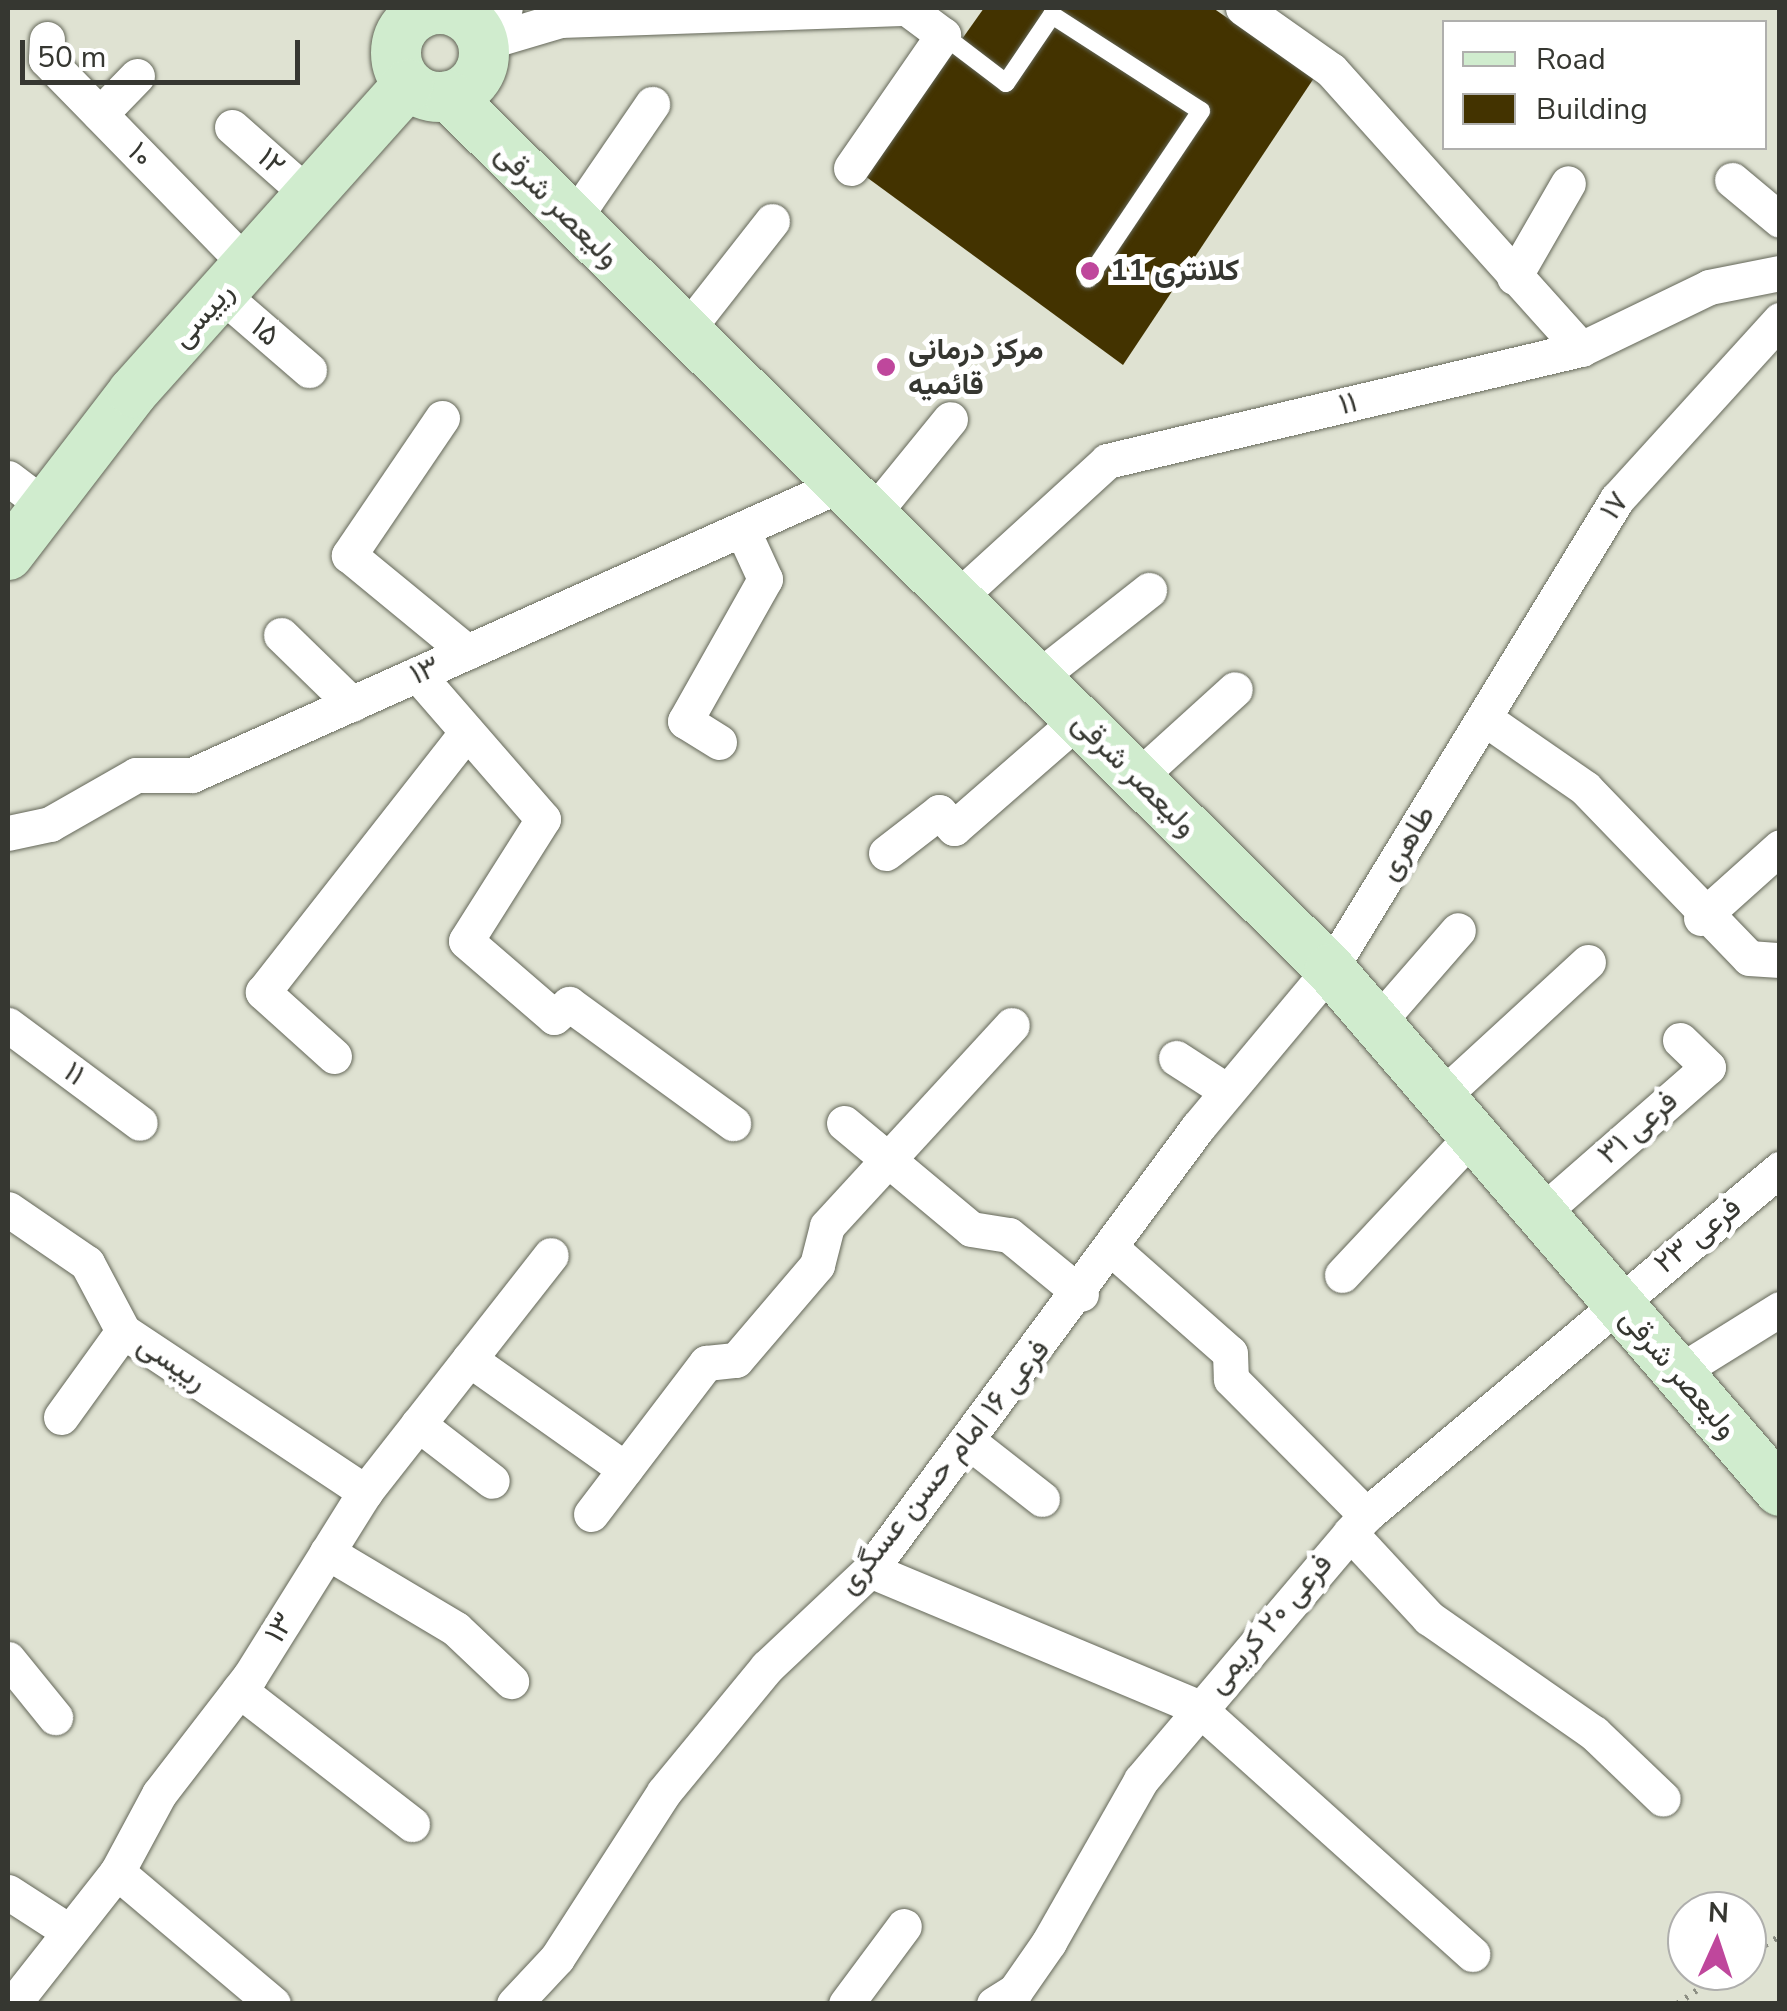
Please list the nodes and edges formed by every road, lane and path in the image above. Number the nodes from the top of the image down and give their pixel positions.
1 (908, 8) edge
2 (1243, 8) edge
3 (714, 10) edge
4 (391, 18) edge
5 (474, 19) edge
6 (942, 35) junction
7 (47, 39) dead end
8 (137, 76) dead end
9 (429, 90) junction
10 (652, 104) dead end
11 (100, 114) junction
12 (232, 126) dead end
13 (851, 168) dead end
14 (1732, 180) dead end
15 (1568, 183) dead end
16 (311, 196) junction
17 (1780, 220) edge
18 (572, 221) junction
19 (772, 221) dead end
20 (1780, 273) edge
21 (1514, 277) junction
22 (1088, 279) dead end
23 (235, 280) junction
24 (1780, 320) edge
25 (684, 332) junction
26 (1581, 349) junction
27 (309, 370) dead end
28 (442, 418) dead end
29 (950, 420) dead end
30 (26, 492) edge
31 (856, 501) junction
32 (742, 529) junction
33 (8, 555) edge
34 (1149, 590) dead end
35 (956, 600) junction
36 (282, 635) dead end
37 (467, 652) junction
38 (417, 674) junction
39 (1036, 679) junction
40 (1234, 689) dead end
41 (352, 704) junction
42 (1484, 718) junction
43 (1078, 720) junction
44 (467, 732) junction
45 (719, 742) dead end
46 (1137, 778) junction
47 (8, 833) edge
48 (1780, 847) edge
49 (886, 853) dead end
50 (1701, 918) junction
51 (1458, 930) dead end
52 (1780, 960) edge
53 (1588, 962) dead end
54 (1330, 969) junction
55 (1377, 1023) junction
56 (1012, 1025) dead end
57 (8, 1026) edge
58 (1680, 1040) dead end
59 (334, 1056) dead end
60 (1176, 1058) dead end
61 (1227, 1092) junction
62 (1440, 1098) junction
63 (733, 1123) dead end
64 (844, 1123) dead end
65 (140, 1124) dead end
66 (1473, 1136) junction
67 (891, 1155) junction
68 (1780, 1169) edge
69 (8, 1209) edge
70 (1540, 1214) junction
71 (1112, 1249) junction
72 (551, 1255) dead end
73 (1342, 1275) dead end
74 (1081, 1294) junction
75 (1616, 1303) junction
76 (1780, 1309) edge
77 (124, 1330) junction
78 (470, 1359) junction
79 (1677, 1373) junction
80 (60, 1417) dead end
81 (418, 1424) junction
82 (968, 1442) junction
83 (625, 1470) junction
84 (492, 1481) dead end
85 (1780, 1491) edge
86 (365, 1492) junction
87 (1042, 1500) dead end
88 (591, 1514) dead end
89 (1358, 1524) junction
90 (327, 1552) junction
91 (870, 1570) junction
92 (8, 1659) edge
93 (512, 1681) dead end
94 (239, 1690) junction
95 (1196, 1708) junction
96 (55, 1717) dead end
97 (1663, 1799) dead end
98 (412, 1824) dead end
99 (117, 1872) junction
100 (8, 1892) edge
101 (904, 1926) dead end
102 (66, 1930) junction
103 (1472, 1954) dead end
104 (14, 2004) edge
105 (272, 2004) edge
106 (514, 2004) edge
107 (846, 2004) edge
108 (994, 2004) edge

1 - 3 street
1 - 6 street
2 - 21 street
3 - 5 street
4 - 5 main road
4 - 9 main road
5 - 9 main road, رییسی
6 - 13 street
6 - 22 lane
7 - 11 street, ۱۰
8 - 11 street
9 - 16 main road, رییسی
9 - 18 main road, ولیعصر شرقی
10 - 18 street
11 - 23 street, ۱۰
12 - 16 street, ۱۲
14 - 17 street
15 - 21 street
16 - 23 main road, رییسی
18 - 25 main road, ولیعصر شرقی
19 - 25 street
20 - 26 street, ۱۱
21 - 26 street
23 - 27 street, ۱۵
23 - 30 main road, رییسی
24 - 42 street, ۱۷
25 - 31 main road, ولیعصر شرقی
26 - 35 street, ۱۱
28 - 37 street
29 - 31 street
30 - 33 main road, رییسی
31 - 32 street, ۱۳
31 - 35 main road, ولیعصر شرقی
32 - 37 street, ۱۳
32 - 45 street
34 - 39 street
35 - 39 main road, ولیعصر شرقی
36 - 41 street
37 - 38 street, ۱۳
38 - 41 street, ۱۳
38 - 44 street
39 - 43 main road, ولیعصر شرقی
40 - 46 street
41 - 47 street, ۱۳
42 - 50 street
42 - 54 street, طاهری
43 - 46 main road, ولیعصر شرقی
43 - 49 street
44 - 59 street
44 - 63 street
46 - 54 main road, ولیعصر شرقی
48 - 50 street
50 - 52 street
51 - 55 street
53 - 62 street
54 - 55 main road, ولیعصر شرقی
54 - 61 street, فرعی ۱۶ امام حسن عسگری
55 - 62 main road, ولیعصر شرقی
56 - 67 street
57 - 65 street, ۱۱
58 - 70 street, فرعی ۳۱
60 - 61 street
61 - 71 street, فرعی ۱۶ امام حسن عسگری
62 - 66 main road, ولیعصر شرقی
64 - 67 street
66 - 70 main road, ولیعصر شرقی
66 - 73 street
67 - 74 street
67 - 83 street
68 - 75 street, فرعی ۲۳
69 - 77 street, رییسی
70 - 75 main road, ولیعصر شرقی
71 - 74 street, فرعی ۱۶ امام حسن عسگری
71 - 89 street
72 - 78 street, ۱۳
74 - 82 street, فرعی ۱۶ امام حسن عسگری
75 - 79 main road, ولیعصر شرقی
75 - 89 street, فرعی ۲۰ کریمی
76 - 79 street
77 - 80 street
77 - 86 street, رییسی
78 - 81 street, ۱۳
78 - 83 street
79 - 85 main road, ولیعصر شرقی
81 - 84 street
81 - 86 street, ۱۳
82 - 87 street
82 - 91 street, فرعی ۱۶ امام حسن عسگری
83 - 88 street
86 - 90 street, ۱۳
89 - 95 street, فرعی ۲۰ کریمی
89 - 97 street
90 - 93 street
90 - 94 street, ۱۳
91 - 95 street
91 - 106 street, فرعی ۱۶ امام حسن عسگری
92 - 96 street
94 - 98 street
94 - 99 street, ۱۳
95 - 103 street
95 - 108 street, فرعی ۲۰ کریمی
99 - 102 street, ۱۳
99 - 105 street
100 - 102 street
101 - 107 street
102 - 104 street, ۱۳

